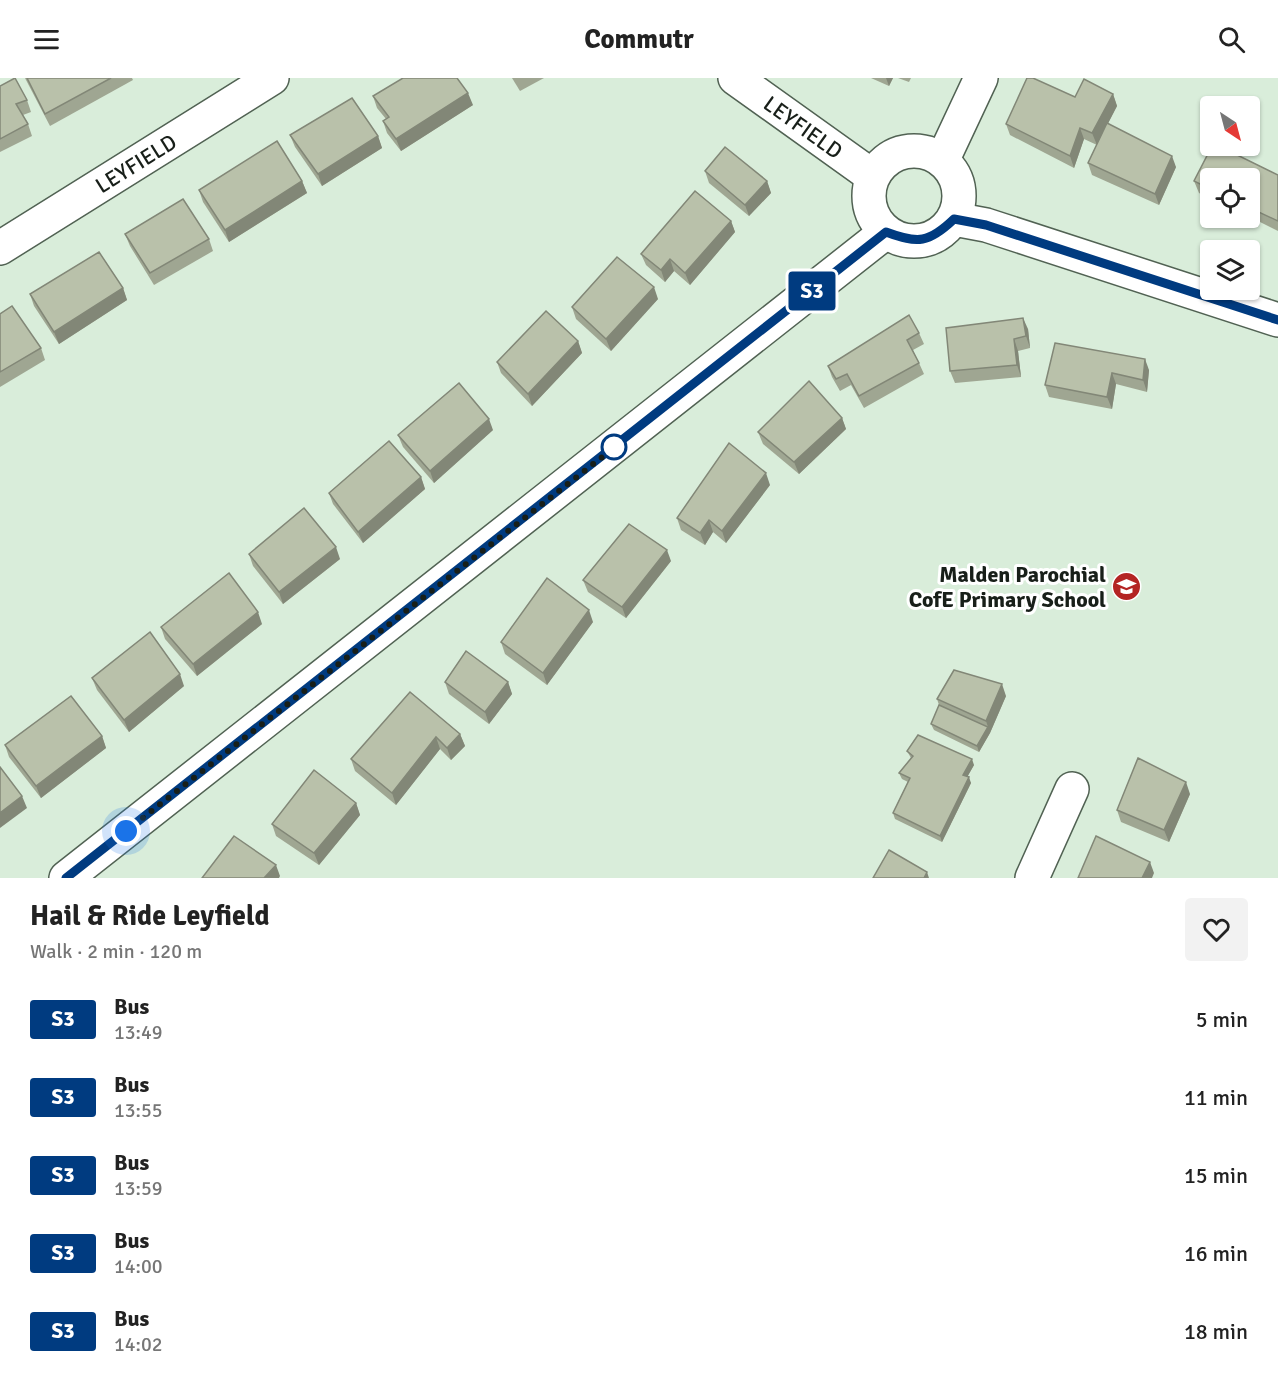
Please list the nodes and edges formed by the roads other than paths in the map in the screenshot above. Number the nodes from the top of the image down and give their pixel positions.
1 (272, 78) edge
2 (735, 78) edge
3 (981, 78) edge
4 (943, 159) junction
5 (872, 176) junction
6 (954, 219) junction
7 (886, 232) junction
8 (0, 248) edge
9 (1278, 320) edge
10 (1072, 789) dead end
11 (88, 872) edge
12 (1032, 878) edge

1 - 8 street, LEYFIELD
2 - 5 street, LEYFIELD
3 - 4 street
4 - 5 street
4 - 6 street
5 - 7 street
6 - 7 street
6 - 9 street
7 - 11 street
10 - 12 street

